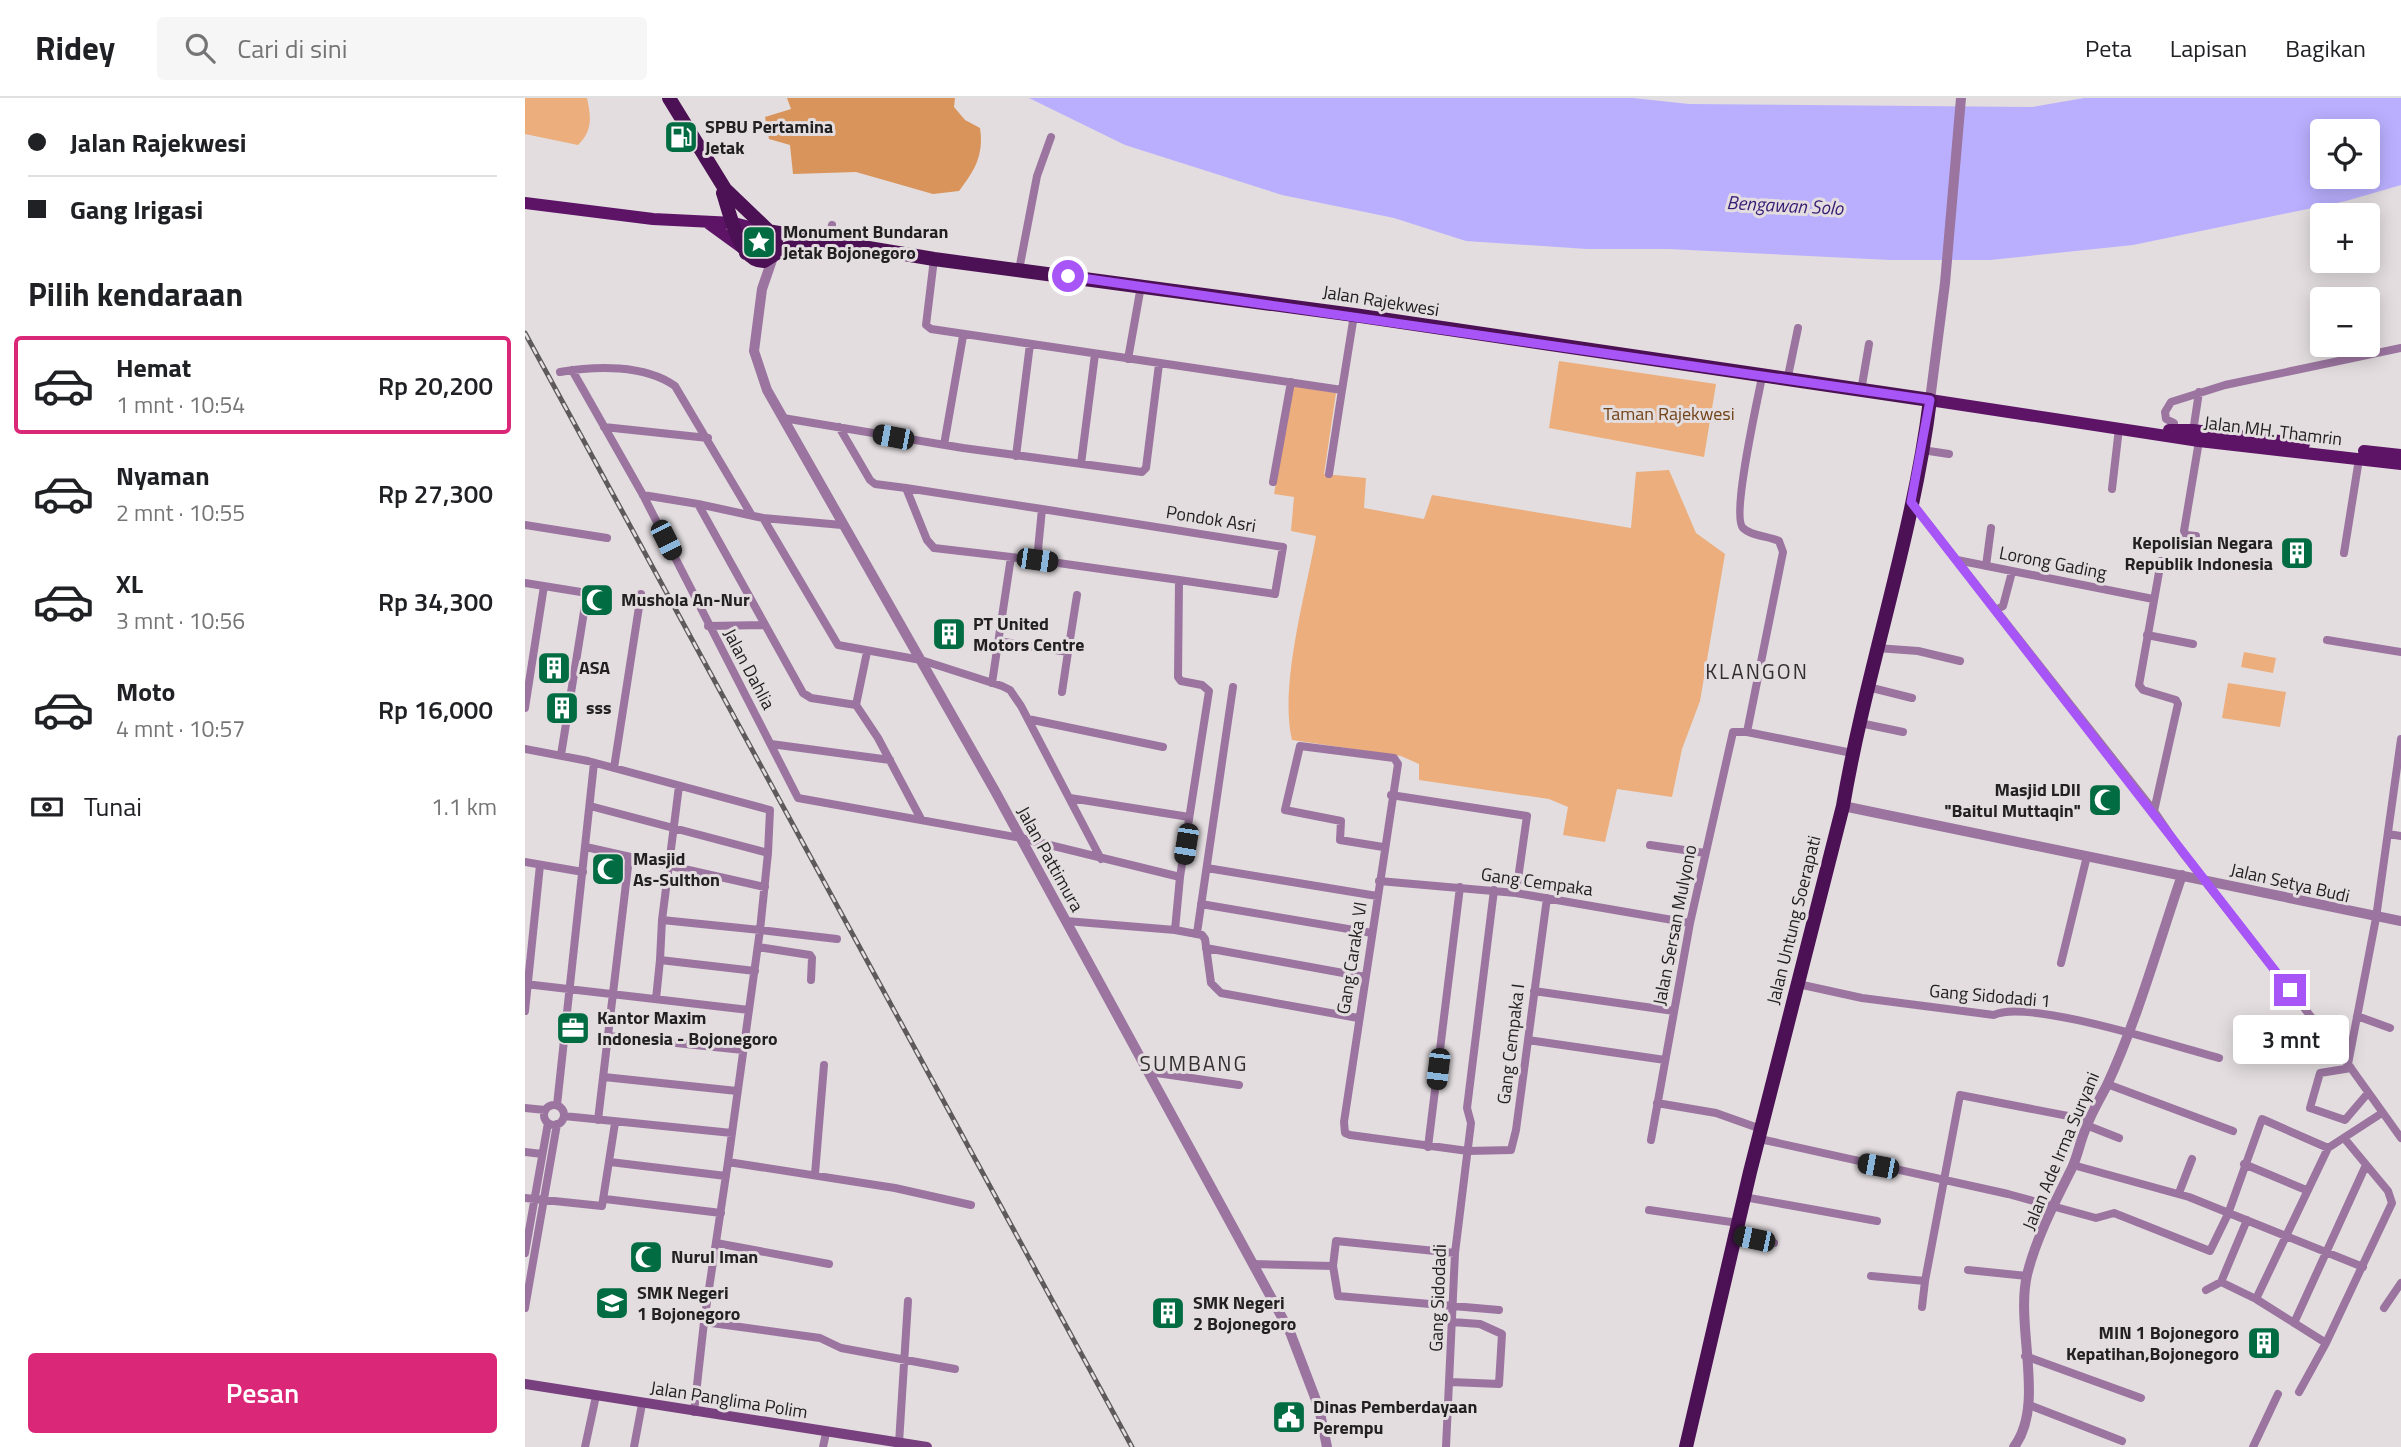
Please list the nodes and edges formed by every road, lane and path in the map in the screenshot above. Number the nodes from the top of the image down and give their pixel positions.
1 (669, 98) edge
2 (1961, 98) edge
3 (1051, 137) dead end
4 (717, 179) junction
5 (724, 195) junction
6 (525, 203) edge
7 (705, 222) junction
8 (734, 223) junction
9 (832, 225) dead end
10 (764, 230) junction
11 (828, 242) junction
12 (774, 254) junction
13 (748, 255) junction
14 (935, 258) junction
15 (1019, 270) junction
16 (1141, 286) junction
17 (762, 289) junction
18 (1354, 315) junction
19 (1798, 328) dead end
20 (963, 336) junction
21 (1030, 344) junction
22 (1869, 344) dead end
23 (2401, 348) edge
24 (1095, 354) junction
25 (1128, 359) junction
26 (1159, 364) junction
27 (572, 370) junction
28 (560, 372) dead end
29 (1762, 377) junction
30 (1787, 381) junction
31 (1291, 382) junction
32 (1342, 390) junction
33 (1861, 391) junction
34 (2199, 392) junction
35 (1930, 400) junction
36 (783, 418) junction
37 (2194, 425) dead end
38 (604, 426) junction
39 (839, 427) junction
40 (2119, 428) junction
41 (2172, 430) junction
42 (2141, 431) junction
43 (708, 438) junction
44 (2199, 441) junction
45 (944, 445) junction
46 (2290, 447) junction
47 (1923, 450) junction
48 (2339, 453) junction
49 (1949, 454) dead end
50 (2401, 455) edge
51 (1016, 456) junction
52 (2358, 459) junction
53 (1081, 464) junction
54 (2401, 464) edge
55 (1329, 474) dead end
56 (1273, 482) dead end
57 (906, 488) junction
58 (2112, 489) dead end
59 (643, 495) junction
60 (1911, 502) junction
61 (698, 504) junction
62 (1042, 509) junction
63 (751, 514) junction
64 (763, 519) junction
65 (525, 525) edge
66 (842, 525) junction
67 (1991, 528) dead end
68 (2196, 536) dead end
69 (607, 538) dead end
70 (2344, 553) dead end
71 (1011, 557) junction
72 (1956, 559) junction
73 (1037, 560) junction
74 (2161, 561) dead end
75 (1986, 566) junction
76 (2012, 572) junction
77 (1179, 580) junction
78 (525, 583) edge
79 (544, 586) junction
80 (641, 594) dead end
81 (1077, 594) dead end
82 (2153, 599) junction
83 (1996, 610) junction
84 (765, 625) junction
85 (708, 626) junction
86 (2147, 635) junction
87 (2327, 640) dead end
88 (998, 642) junction
89 (2193, 643) dead end
90 (1877, 648) junction
91 (867, 652) junction
92 (1068, 652) junction
93 (2401, 652) edge
94 (921, 660) junction
95 (1960, 661) dead end
96 (992, 683) junction
97 (1233, 687) dead end
98 (1868, 687) junction
99 (1062, 692) dead end
100 (1912, 698) dead end
101 (856, 705) junction
102 (525, 708) edge
103 (1028, 719) junction
104 (1860, 723) junction
105 (1747, 732) junction
106 (1903, 732) dead end
107 (2401, 739) edge
108 (771, 744) junction
109 (1163, 747) dead end
110 (525, 749) edge
111 (1852, 753) junction
112 (561, 755) junction
113 (890, 760) junction
114 (594, 763) junction
115 (614, 768) junction
116 (679, 786) junction
117 (1391, 795) junction
118 (2397, 795) edge
119 (1070, 797) junction
120 (590, 806) junction
121 (1843, 806) junction
122 (2154, 811) junction
123 (1189, 817) junction
124 (921, 819) junction
125 (673, 828) junction
126 (2388, 834) junction
127 (2401, 835) edge
128 (1021, 838) junction
129 (1650, 845) dead end
130 (586, 846) junction
131 (1383, 847) junction
132 (768, 853) junction
133 (1705, 853) junction
134 (2087, 856) junction
135 (629, 858) junction
136 (1101, 859) junction
137 (525, 862) edge
138 (540, 865) junction
139 (668, 867) junction
140 (1207, 868) junction
141 (583, 872) junction
142 (2182, 875) junction
143 (1180, 877) junction
144 (2203, 879) junction
145 (1379, 881) junction
146 (765, 887) junction
147 (1460, 887) junction
148 (1494, 890) junction
149 (1515, 892) junction
150 (1377, 896) junction
151 (1547, 898) junction
152 (1202, 904) junction
153 (2376, 918) junction
154 (662, 920) junction
155 (1066, 921) junction
156 (2401, 921) edge
157 (1690, 923) junction
158 (760, 930) junction
159 (1174, 930) junction
160 (1197, 933) junction
161 (1372, 933) junction
162 (837, 939) dead end
163 (758, 947) junction
164 (1206, 948) junction
165 (660, 960) junction
166 (2061, 963) dead end
167 (755, 971) junction
168 (1365, 977) junction
169 (811, 980) dead end
170 (526, 984) edge
171 (1798, 984) junction
172 (571, 991) junction
173 (1534, 992) junction
174 (613, 995) junction
175 (656, 999) junction
176 (525, 1010) edge
177 (749, 1010) junction
178 (1674, 1011) junction
179 (2357, 1016) junction
180 (1358, 1018) junction
181 (2390, 1028) dead end
182 (2127, 1033) junction
183 (609, 1036) junction
184 (1528, 1040) junction
185 (743, 1050) junction
186 (2220, 1058) dead end
187 (1665, 1060) junction
188 (824, 1065) dead end
189 (2349, 1066) junction
190 (1150, 1072) junction
191 (604, 1077) junction
192 (2108, 1084) junction
193 (1239, 1085) dead end
194 (737, 1091) junction
195 (2368, 1093) junction
196 (1657, 1103) junction
197 (557, 1105) junction
198 (525, 1108) edge
199 (545, 1110) junction
200 (2382, 1113) junction
201 (564, 1116) junction
202 (598, 1120) junction
203 (615, 1122) junction
204 (2088, 1122) junction
205 (553, 1124) junction
206 (2233, 1130) dead end
207 (732, 1133) junction
208 (1761, 1134) junction
209 (2119, 1138) dead end
210 (2344, 1138) junction
211 (2401, 1138) edge
212 (1651, 1140) dead end
213 (1428, 1147) junction
214 (2328, 1148) junction
215 (1468, 1150) junction
216 (525, 1152) edge
217 (542, 1154) junction
218 (2192, 1159) dead end
219 (610, 1162) junction
220 (728, 1162) junction
221 (2244, 1164) junction
222 (2073, 1165) junction
223 (2366, 1166) junction
224 (815, 1174) junction
225 (726, 1176) junction
226 (1943, 1181) junction
227 (2306, 1190) junction
228 (2179, 1193) junction
229 (530, 1198) edge
230 (1744, 1198) junction
231 (605, 1199) junction
232 (545, 1200) junction
233 (971, 1205) dead end
234 (2052, 1205) junction
235 (1649, 1210) dead end
236 (721, 1213) junction
237 (2228, 1214) junction
238 (2247, 1220) junction
239 (1877, 1221) dead end
240 (1736, 1229) junction
241 (2284, 1237) junction
242 (716, 1243) junction
243 (1774, 1243) dead end
244 (2326, 1252) junction
245 (525, 1253) edge
246 (1455, 1253) junction
247 (829, 1264) dead end
248 (1253, 1264) junction
249 (1332, 1266) junction
250 (2363, 1267) junction
251 (1968, 1270) dead end
252 (1871, 1276) dead end
253 (2027, 1276) junction
254 (1926, 1281) junction
255 (2221, 1282) junction
256 (2401, 1283) edge
257 (2206, 1290) dead end
258 (2256, 1299) junction
259 (908, 1301) dead end
260 (1453, 1306) junction
261 (1922, 1307) dead end
262 (525, 1308) edge
263 (2384, 1308) dead end
264 (1499, 1310) dead end
265 (704, 1322) junction
266 (1452, 1322) junction
267 (2294, 1323) junction
268 (2326, 1343) junction
269 (2025, 1356) junction
270 (907, 1362) junction
271 (955, 1369) dead end
272 (1451, 1382) junction
273 (525, 1384) edge
274 (2299, 1392) dead end
275 (2278, 1394) dead end
276 (596, 1396) junction
277 (2141, 1398) dead end
278 (642, 1404) junction
279 (2029, 1405) junction
280 (694, 1412) junction
281 (826, 1433) junction
282 (2122, 1441) dead end
283 (899, 1443) junction
284 (585, 1447) edge
285 (634, 1447) edge
286 (824, 1447) edge
287 (927, 1447) edge
288 (1327, 1447) edge
289 (1446, 1447) edge
290 (1686, 1447) edge
291 (2014, 1447) edge
292 (2253, 1447) edge

1 - 4 highway
2 - 35 street
3 - 15 street
4 - 5 highway
4 - 10 highway
5 - 7 main road
5 - 8 highway
6 - 7 main road
7 - 8 main road
7 - 13 main road
8 - 10 main road
8 - 13 highway
9 - 11 street
10 - 11 highway
10 - 12 highway
10 - 13 highway
11 - 12 highway
11 - 14 highway, Jalan Rajekwesi
12 - 13 highway
12 - 17 street
13 - 17 street
14 - 15 highway, Jalan Rajekwesi
14 - 20 street
15 - 16 highway, Jalan Rajekwesi
16 - 18 highway, Jalan Rajekwesi
16 - 25 street
17 - 36 street, Jalan Pattimura
18 - 29 highway, Jalan Rajekwesi
18 - 32 street
19 - 30 street
20 - 21 street
20 - 45 street
21 - 24 street
21 - 51 street
22 - 33 street
23 - 34 street
24 - 25 street
24 - 53 street
25 - 26 street
26 - 31 street
26 - 53 street
27 - 28 street
27 - 38 street, Jalan Dahlia
27 - 43 street
29 - 30 highway, Jalan Rajekwesi
29 - 105 street
30 - 33 highway, Jalan Rajekwesi
31 - 32 street
31 - 56 street
32 - 55 street
33 - 35 highway, Jalan Rajekwesi
34 - 37 street
34 - 41 street
35 - 40 main road, Jalan MH. Thamrin
35 - 47 highway, Jalan Untung Soerapati
36 - 39 street
36 - 66 street, Jalan Pattimura
38 - 43 street
38 - 59 street, Jalan Dahlia
39 - 45 street
39 - 57 street
40 - 42 main road, Jalan MH. Thamrin
40 - 58 street
41 - 42 main road, Jalan MH. Thamrin
41 - 46 main road, Jalan MH. Thamrin
42 - 44 main road, Jalan MH. Thamrin
43 - 63 street
44 - 46 main road, Jalan MH. Thamrin
44 - 68 street
45 - 51 street
46 - 48 main road, Jalan MH. Thamrin
47 - 49 street
47 - 60 highway, Jalan Untung Soerapati
48 - 50 main road, Jalan MH. Thamrin
48 - 52 main road, Jalan MH. Thamrin
51 - 53 street
52 - 54 main road, Jalan MH. Thamrin
52 - 70 street
57 - 62 street
57 - 71 street, Pondok Asri
59 - 61 street
59 - 85 street, Jalan Dahlia
60 - 72 street
60 - 90 highway, Jalan Untung Soerapati
61 - 63 street
61 - 84 street
62 - 73 street
62 - 77 street, Pondok Asri
63 - 64 street
64 - 66 street
64 - 91 street
65 - 69 street
66 - 94 street, Jalan Pattimura
67 - 75 street
71 - 73 street, Pondok Asri
71 - 88 street
72 - 75 street, Lorong Gading
72 - 83 street
73 - 77 street, Pondok Asri
74 - 82 street
75 - 76 street, Lorong Gading
76 - 82 street, Lorong Gading
76 - 83 street
77 - 123 street
78 - 79 street
79 - 102 street
79 - 112 street
80 - 115 street
81 - 92 street
82 - 86 street
83 - 122 street
84 - 85 street
84 - 101 street
85 - 108 street, Jalan Dahlia
86 - 89 street
86 - 122 street
87 - 93 street
88 - 92 street
88 - 96 street
90 - 95 street
90 - 98 highway, Jalan Untung Soerapati
91 - 94 street
91 - 101 street
92 - 99 street
94 - 96 street
94 - 128 street, Jalan Pattimura
96 - 103 street
97 - 140 street
98 - 100 street
98 - 104 highway, Jalan Untung Soerapati
101 - 113 street
103 - 109 street
103 - 119 street
104 - 106 street
104 - 111 highway, Jalan Untung Soerapati
105 - 111 street
105 - 133 street, Jalan Sersan Mulyono
107 - 118 street
108 - 113 street
108 - 124 street, Jalan Dahlia
110 - 112 street
111 - 121 highway, Jalan Untung Soerapati
112 - 114 street
113 - 124 street
114 - 115 street
114 - 120 street
115 - 116 street
116 - 125 street
116 - 132 street
117 - 131 street, Gang Caraka VI
117 - 131 street, Gang Caraka VI
117 - 149 street
118 - 126 street
119 - 123 street
119 - 136 street
120 - 125 street
120 - 130 street
121 - 134 street, Jalan Setya Budi
121 - 171 highway, Jalan Untung Soerapati
122 - 144 street
123 - 143 street
124 - 128 street
125 - 132 street
125 - 139 street
126 - 127 street
126 - 153 street
128 - 136 street
128 - 155 street, Jalan Pattimura
129 - 133 street
130 - 135 street
130 - 141 street
131 - 145 street, Gang Caraka VI
132 - 146 street
133 - 157 street, Jalan Sersan Mulyono
134 - 142 street, Jalan Setya Budi
134 - 166 street
135 - 139 street
135 - 174 street
136 - 143 street
137 - 138 street
138 - 141 street
138 - 170 street
139 - 146 street
139 - 154 street
140 - 150 street
140 - 152 street
141 - 172 street
142 - 144 street, Jalan Setya Budi
142 - 182 street, Jalan Ade Irma Suryani
143 - 159 street
144 - 153 street, Jalan Setya Budi
144 - 189 street
145 - 147 street, Gang Cempaka
145 - 150 street, Gang Caraka VI
146 - 158 street
147 - 148 street, Gang Cempaka
147 - 213 street
148 - 149 street, Gang Cempaka
148 - 215 street, Gang Sidodadi
149 - 151 street, Gang Cempaka
150 - 161 street, Gang Caraka VI
151 - 157 street, Gang Cempaka
151 - 173 street, Gang Cempaka I
152 - 160 street
152 - 161 street
153 - 156 street, Jalan Setya Budi
153 - 179 street
154 - 158 street
154 - 165 street
155 - 159 street
155 - 190 street, Jalan Pattimura
157 - 178 street, Jalan Sersan Mulyono
158 - 162 street
158 - 163 street
159 - 160 street
160 - 164 street
161 - 168 street, Gang Caraka VI
163 - 167 street
163 - 169 street
164 - 168 street
164 - 180 street
165 - 167 street
165 - 175 street
167 - 177 street
168 - 180 street, Gang Caraka VI
170 - 172 street
170 - 176 street
171 - 182 street, Gang Sidodadi 1
171 - 208 highway, Jalan Untung Soerapati
172 - 174 street
172 - 197 street
173 - 178 street
173 - 184 street, Gang Cempaka I
174 - 175 street
174 - 183 street
175 - 177 street
177 - 185 street
178 - 187 street, Jalan Sersan Mulyono
179 - 181 street
179 - 189 street
180 - 213 street, Gang Caraka VI
182 - 186 street, Gang Sidodadi 1
182 - 192 street, Jalan Ade Irma Suryani
183 - 185 street
183 - 191 street
184 - 187 street
184 - 215 street, Gang Cempaka I
185 - 194 street
187 - 196 street, Jalan Sersan Mulyono
188 - 224 street
189 - 195 street
189 - 195 street
190 - 193 street
190 - 248 street, Jalan Pattimura
191 - 194 street
191 - 202 street
192 - 204 street, Jalan Ade Irma Suryani
192 - 206 street
194 - 207 street
195 - 200 street
196 - 208 street
196 - 212 street, Jalan Sersan Mulyono
197 - 199 street
197 - 201 street
198 - 199 street
199 - 205 street
200 - 210 street
200 - 211 street
201 - 202 street
201 - 205 street
202 - 203 street
203 - 207 street
203 - 219 street
204 - 209 street
204 - 222 street, Jalan Ade Irma Suryani
204 - 226 street
205 - 217 street
205 - 232 street
207 - 220 street
208 - 226 street
208 - 230 highway, Jalan Untung Soerapati
210 - 214 street
210 - 223 street
213 - 215 street, Gang Caraka VI
214 - 221 street
214 - 227 street
215 - 246 street, Gang Sidodadi
216 - 217 street
217 - 229 street
218 - 228 street
219 - 225 street
219 - 231 street
220 - 224 street
220 - 225 street
221 - 227 street
221 - 237 street
222 - 228 street
222 - 234 street, Jalan Ade Irma Suryani
223 - 244 street
223 - 250 street
224 - 233 street
225 - 236 street
226 - 234 street
226 - 254 street
227 - 241 street
228 - 237 street
229 - 232 street
229 - 245 street
230 - 239 street
230 - 240 highway, Jalan Untung Soerapati
231 - 232 street
231 - 236 street
232 - 262 street
234 - 237 street
234 - 253 street, Jalan Ade Irma Suryani
235 - 240 street
236 - 242 street
237 - 238 street
238 - 241 street
238 - 255 street
240 - 243 street
240 - 290 highway, Jalan Untung Soerapati
241 - 244 street
241 - 258 street
242 - 247 street
242 - 265 street
244 - 250 street
244 - 267 street
246 - 249 street
246 - 260 street, Gang Sidodadi
248 - 249 street
248 - 288 street, Jalan Pattimura
249 - 260 street
250 - 268 street
251 - 253 street
252 - 254 street
253 - 269 street, Jalan Ade Irma Suryani
254 - 261 street
255 - 257 street
255 - 258 street
256 - 263 street
258 - 267 street
259 - 270 street
260 - 264 street
260 - 266 street, Gang Sidodadi
265 - 270 street
265 - 280 street
266 - 272 street, Gang Sidodadi
266 - 272 street
267 - 268 street
268 - 274 street
269 - 277 street
269 - 279 street, Jalan Ade Irma Suryani
270 - 271 street
270 - 283 street
272 - 289 street, Gang Sidodadi
273 - 276 main road, Jalan Panglima Polim
275 - 292 street
276 - 278 main road, Jalan Panglima Polim
276 - 284 street
278 - 280 main road, Jalan Panglima Polim
278 - 285 street
279 - 282 street
279 - 291 street, Jalan Ade Irma Suryani
280 - 281 main road, Jalan Panglima Polim
281 - 283 main road, Jalan Panglima Polim
281 - 286 street
283 - 287 main road, Jalan Panglima Polim

